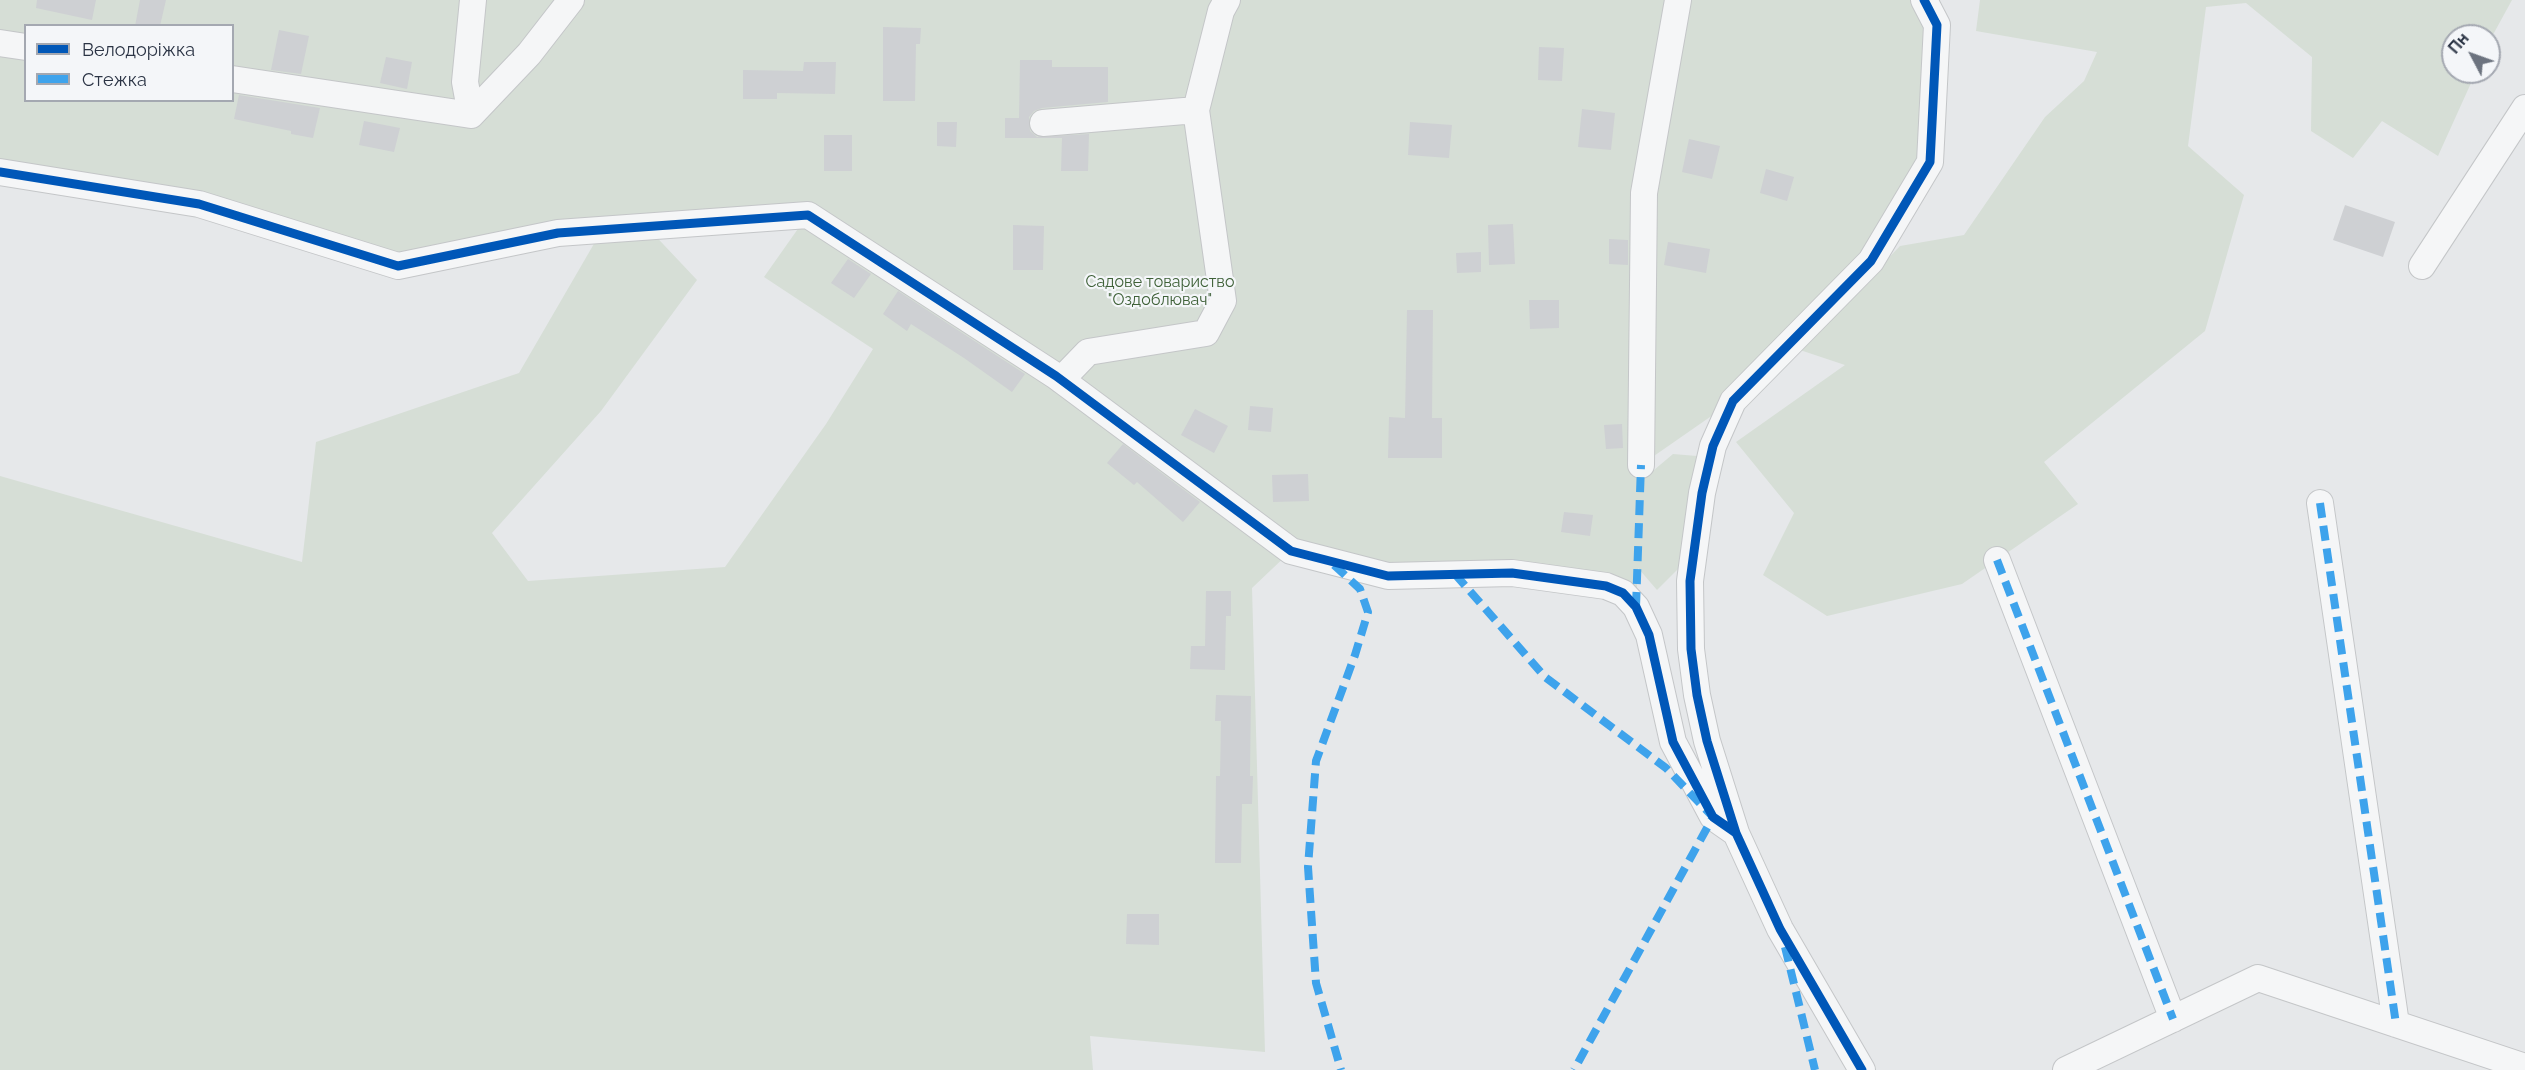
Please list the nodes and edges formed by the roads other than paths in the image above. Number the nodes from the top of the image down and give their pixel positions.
1 (473, 0) edge
2 (571, 0) edge
3 (1227, 0) edge
4 (1678, 0) edge
5 (1924, 0) edge
6 (0, 43) edge
7 (24, 47) edge
8 (234, 79) edge
9 (2525, 108) edge
10 (1196, 111) junction
11 (471, 115) junction
12 (1043, 123) dead end
13 (0, 172) edge
14 (2422, 266) dead end
15 (1061, 380) junction
16 (1641, 465) dead end
17 (2320, 503) dead end
18 (1997, 560) dead end
19 (1736, 833) junction
20 (2173, 1019) junction
21 (2396, 1024) junction
22 (2525, 1066) edge
23 (1862, 1070) edge
24 (2066, 1070) edge

1 - 11 street
2 - 11 street
3 - 10 street
4 - 16 street
5 - 19 street
6 - 7 street
8 - 11 street
9 - 14 street
10 - 12 street
10 - 15 street
13 - 15 street
15 - 19 street
17 - 21 street
18 - 20 street
19 - 23 street
20 - 21 street
20 - 24 street
21 - 22 street

